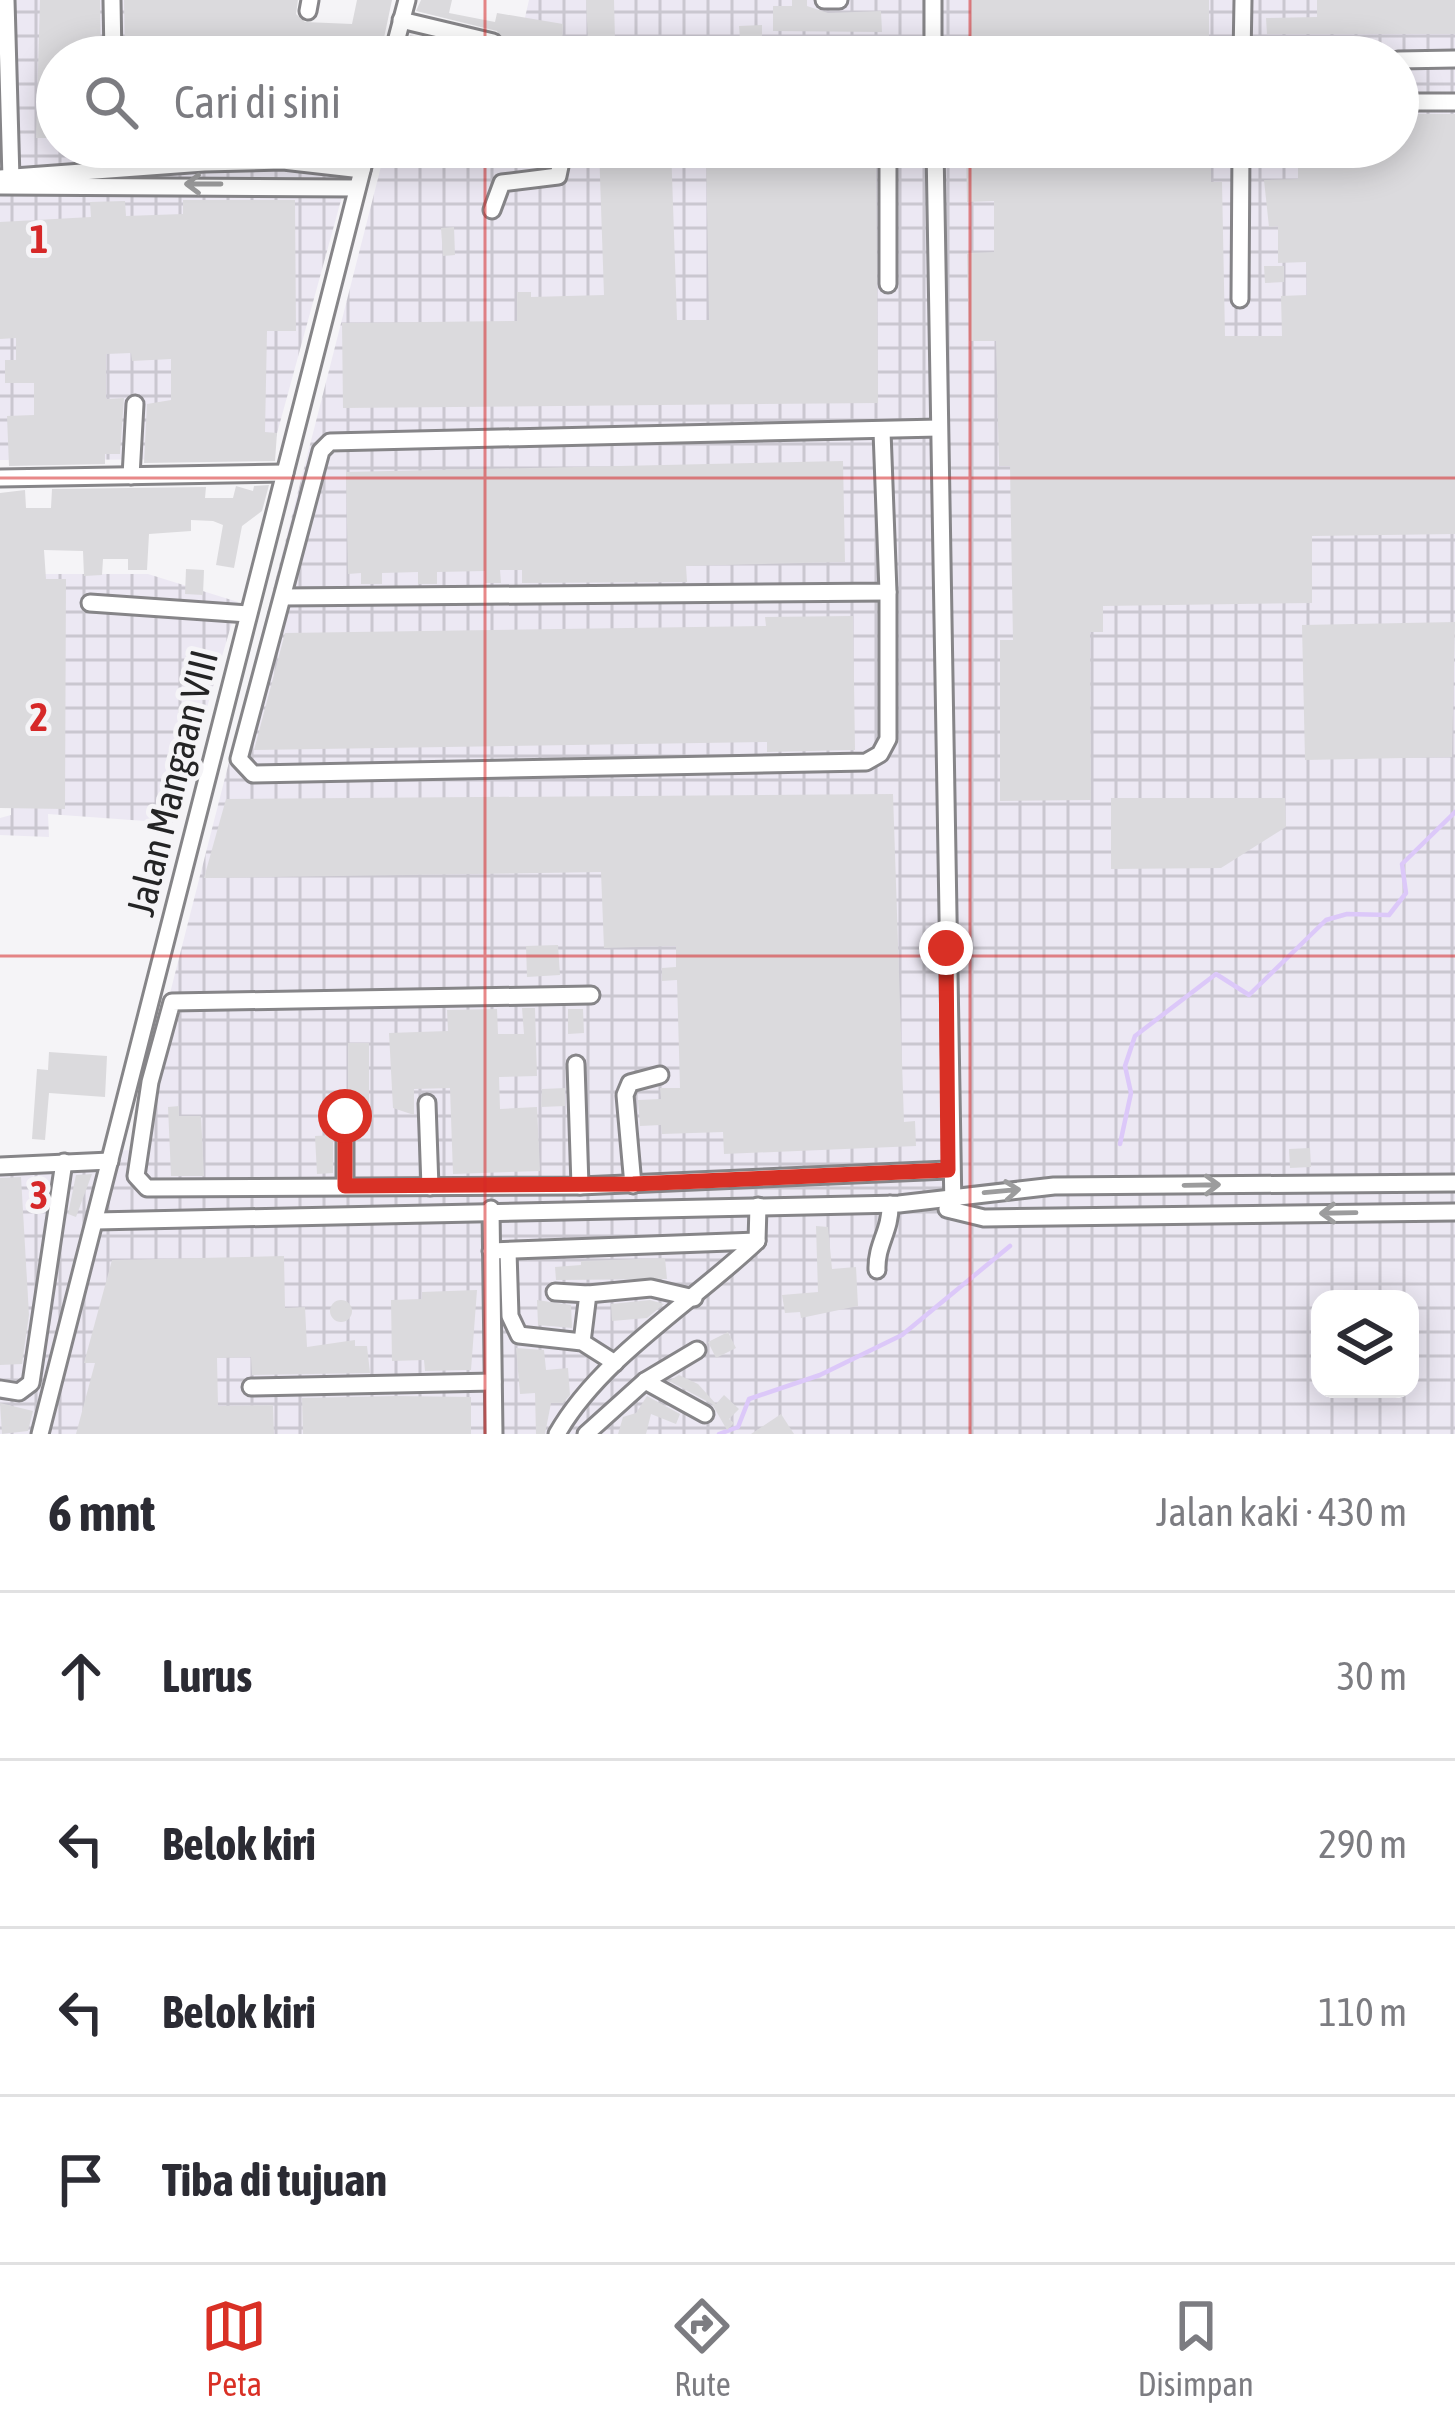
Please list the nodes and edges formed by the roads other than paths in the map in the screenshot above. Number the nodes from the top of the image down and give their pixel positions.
1 (6, 0) edge
2 (112, 0) edge
3 (407, 0) edge
4 (824, 0) edge
5 (839, 0) edge
6 (932, 0) edge
7 (1243, 0) edge
8 (401, 20) junction
9 (113, 36) edge
10 (397, 36) edge
11 (469, 36) edge
12 (933, 36) edge
13 (1242, 36) edge
14 (1455, 58) edge
15 (1419, 59) edge
16 (1455, 101) edge
17 (1419, 102) edge
18 (121, 168) edge
19 (152, 168) edge
20 (344, 168) edge
21 (560, 168) edge
22 (888, 168) edge
23 (934, 168) edge
24 (1241, 168) edge
25 (362, 170) joint
26 (122, 176) junction
27 (5, 181) edge
28 (357, 188) junction
29 (492, 211) dead end
30 (888, 284) dead end
31 (1240, 298) dead end
32 (135, 404) dead end
33 (938, 428) junction
34 (882, 431) junction
35 (285, 473) junction
36 (131, 476) junction
37 (0, 478) edge
38 (888, 592) junction
39 (283, 597) junction
40 (90, 603) dead end
41 (248, 614) junction
42 (591, 995) dead end
43 (575, 1064) dead end
44 (661, 1075) dead end
45 (427, 1103) dead end
46 (345, 1116) dead end
47 (110, 1161) junction
48 (64, 1162) junction
49 (0, 1166) edge
50 (948, 1170) junction
51 (1455, 1183) edge
52 (633, 1184) junction
53 (345, 1186) junction
54 (580, 1186) junction
55 (430, 1187) junction
56 (890, 1204) junction
57 (952, 1204) junction
58 (758, 1206) junction
59 (491, 1209) junction
60 (1455, 1212) edge
61 (96, 1221) junction
62 (757, 1241) junction
63 (500, 1251) junction
64 (877, 1270) dead end
65 (555, 1292) dead end
66 (588, 1294) junction
67 (694, 1298) junction
68 (582, 1342) junction
69 (698, 1350) dead end
70 (615, 1363) junction
71 (644, 1381) junction
72 (493, 1382) junction
73 (250, 1388) dead end
74 (0, 1389) edge
75 (705, 1414) dead end
76 (40, 1434) edge
77 (494, 1434) edge
78 (556, 1434) edge
79 (586, 1434) edge

1 - 27 street
2 - 9 street
3 - 8 street
4 - 5 street
6 - 12 street
7 - 13 street
8 - 10 street
8 - 11 street
14 - 15 street
16 - 17 street
18 - 26 street
19 - 26 street
20 - 25 street
21 - 29 street
22 - 30 street
23 - 33 street
24 - 31 street
25 - 28 street, Jalan Mangaan VIII
26 - 27 street
28 -> 26 street
28 - 35 street, Jalan Mangaan VIII
32 - 36 street
33 - 34 street
33 - 50 street
34 - 38 street
34 - 39 street
35 - 36 street
35 - 41 street, Jalan Mangaan VIII
36 - 37 street
38 - 39 street
38 - 39 street
40 - 41 street
41 - 47 street, Jalan Mangaan VIII
42 - 53 street
43 - 54 street
44 - 52 street
45 - 55 street
46 - 53 street
47 - 48 street
47 - 61 street, Jalan Mangaan VIII
48 - 49 street
48 - 74 street
50 - 52 street
50 - 57 street
57 -> 51 street
52 - 54 street
53 - 55 street
54 - 55 street
56 - 57 street
56 - 58 street
56 - 64 street
60 -> 57 street
58 - 59 street
58 - 62 street
59 - 61 street
59 - 63 street
61 - 76 street, Jalan Mangaan VIII
62 - 63 street
62 - 67 street
63 - 68 street
63 - 72 street
65 - 66 street
66 - 67 street
66 - 68 street
67 - 70 street
68 - 70 street
69 - 71 street
70 - 78 street
71 - 75 street
71 - 79 street
72 - 73 street
72 - 77 street

